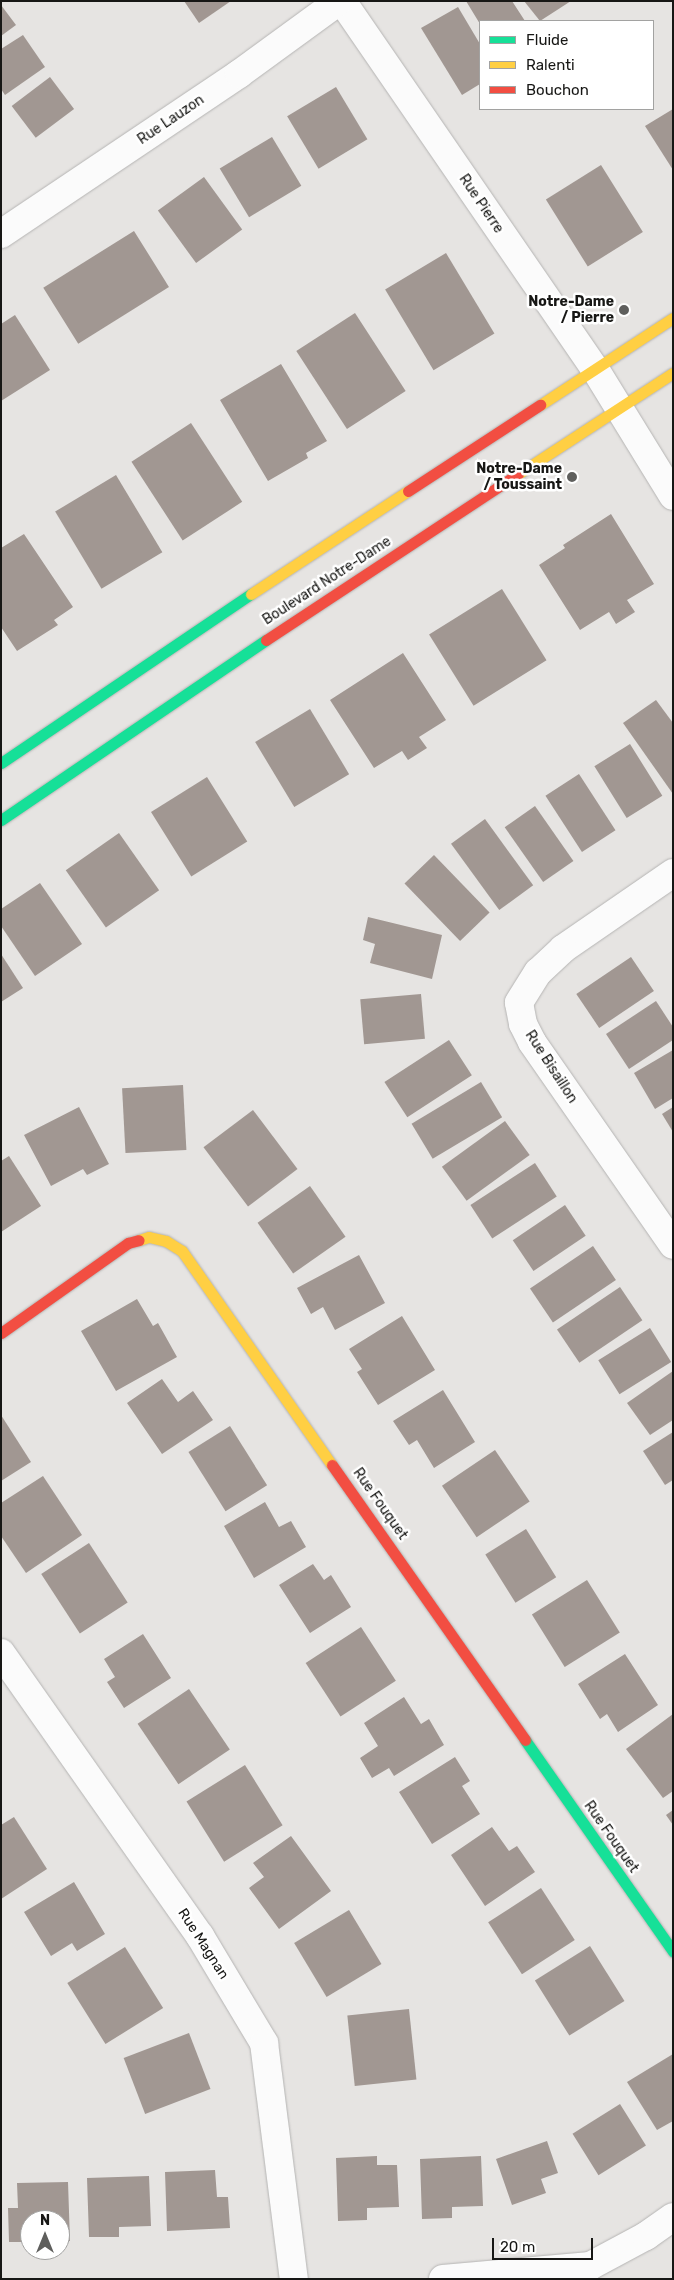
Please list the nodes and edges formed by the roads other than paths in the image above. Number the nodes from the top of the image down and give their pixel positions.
1 (341, 1) edge
2 (3, 230) edge
3 (673, 318) edge
4 (595, 369) junction
5 (673, 373) edge
6 (619, 408) junction
7 (673, 496) edge
8 (1, 763) edge
9 (1, 820) edge
10 (673, 873) edge
11 (673, 1245) edge
12 (1, 1333) edge
13 (1, 1653) edge
14 (673, 1952) edge
15 (673, 2217) edge
16 (294, 2279) edge
17 (443, 2279) edge

1 - 2 street, Rue Lauzon
1 - 4 street, Rue Pierre
3 - 4 street
4 - 6 street, Rue Pierre
4 - 8 street
5 - 6 street, Boulevard Notre-Dame
6 - 7 street, Rue Pierre
6 - 9 street, Boulevard Notre-Dame
10 - 11 street, Rue Bisaillon
12 - 14 street, Rue Fouquet
13 - 16 street, Rue Magnan
15 - 17 street

